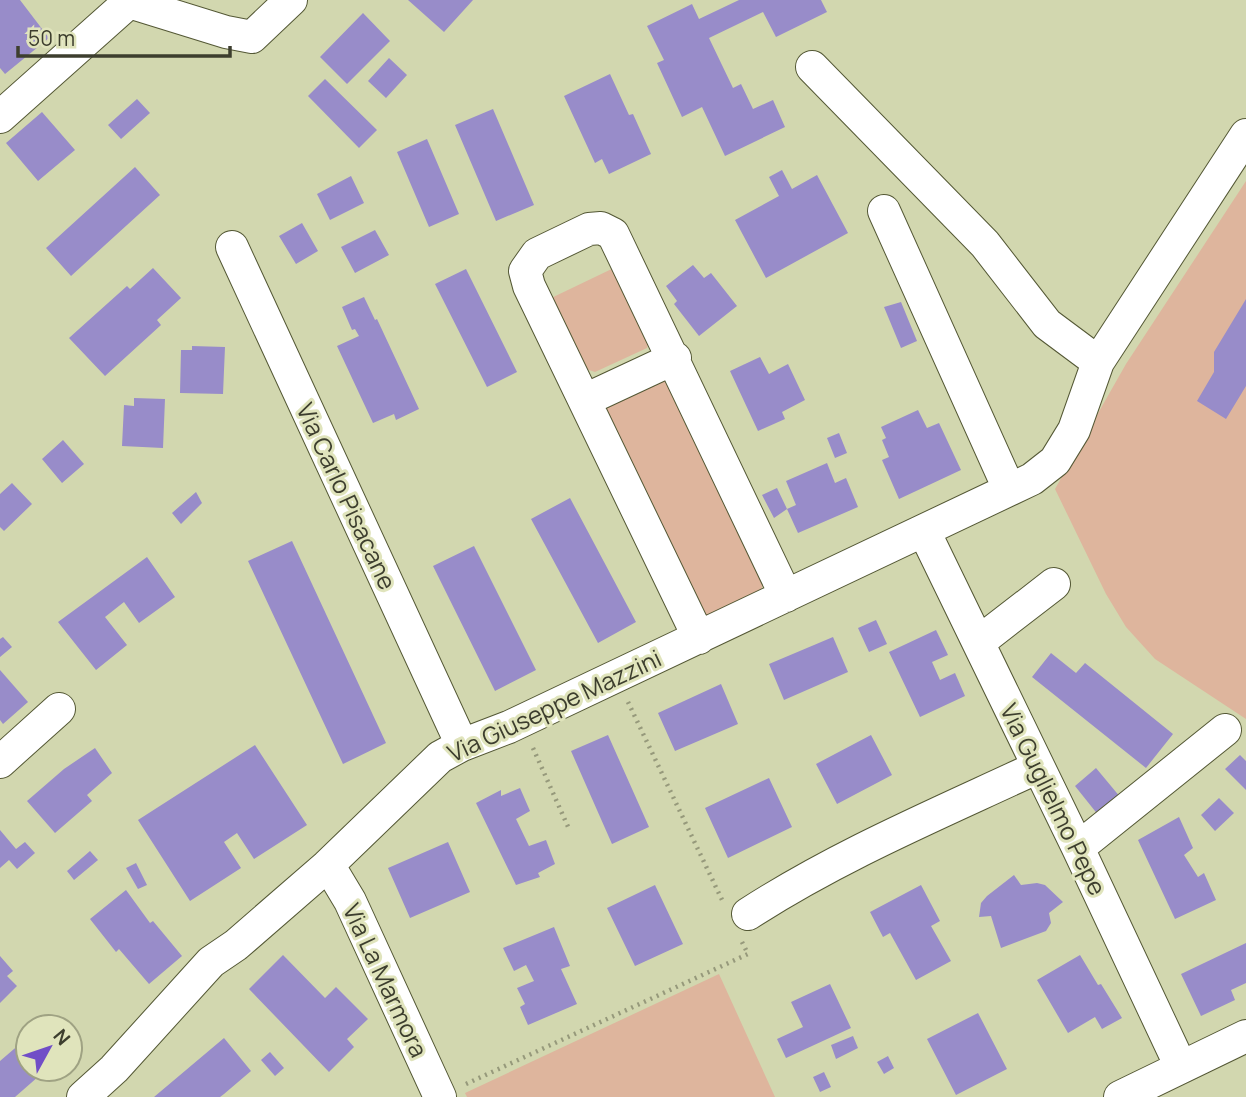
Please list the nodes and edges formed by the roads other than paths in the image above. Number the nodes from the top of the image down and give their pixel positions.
1 (291, 0) edge
2 (128, 1) edge
3 (812, 67) dead end
4 (0, 117) edge
5 (1246, 135) edge
6 (884, 211) dead end
7 (232, 247) dead end
8 (675, 358) junction
9 (1098, 362) junction
10 (584, 400) junction
11 (1009, 489) junction
12 (924, 531) junction
13 (1054, 584) dead end
14 (786, 596) junction
15 (699, 638) junction
16 (978, 640) junction
17 (59, 709) dead end
18 (1225, 730) dead end
19 (463, 745) junction
20 (0, 762) edge
21 (1038, 767) junction
22 (1078, 848) junction
23 (327, 866) junction
24 (738, 919) road end
25 (1246, 1036) edge
26 (1181, 1068) junction
27 (441, 1093) edge
28 (83, 1097) edge
29 (1120, 1097) edge

1 - 2 street
2 - 4 street
3 - 9 street
5 - 9 street, Via Giuseppe Mazzini
6 - 11 street
7 - 19 street, Via Carlo Pisacane
8 - 10 street
8 - 10 street
8 - 14 street
9 - 11 street, Via Giuseppe Mazzini
10 - 15 street
11 - 12 street, Via Giuseppe Mazzini
12 - 14 street, Via Giuseppe Mazzini
12 - 16 street, Via Guglielmo Pepe
13 - 16 street
14 - 15 street, Via Giuseppe Mazzini
15 - 19 street, Via Giuseppe Mazzini
16 - 21 street, Via Guglielmo Pepe
17 - 20 street
18 - 22 street
19 - 23 street, Via Giuseppe Mazzini
21 - 22 street, Via Guglielmo Pepe
21 - 24 street
22 - 26 street, Via Guglielmo Pepe
23 - 27 street, Via La Marmora
23 - 28 street, Via Giuseppe Mazzini
25 - 26 street
26 - 29 street

